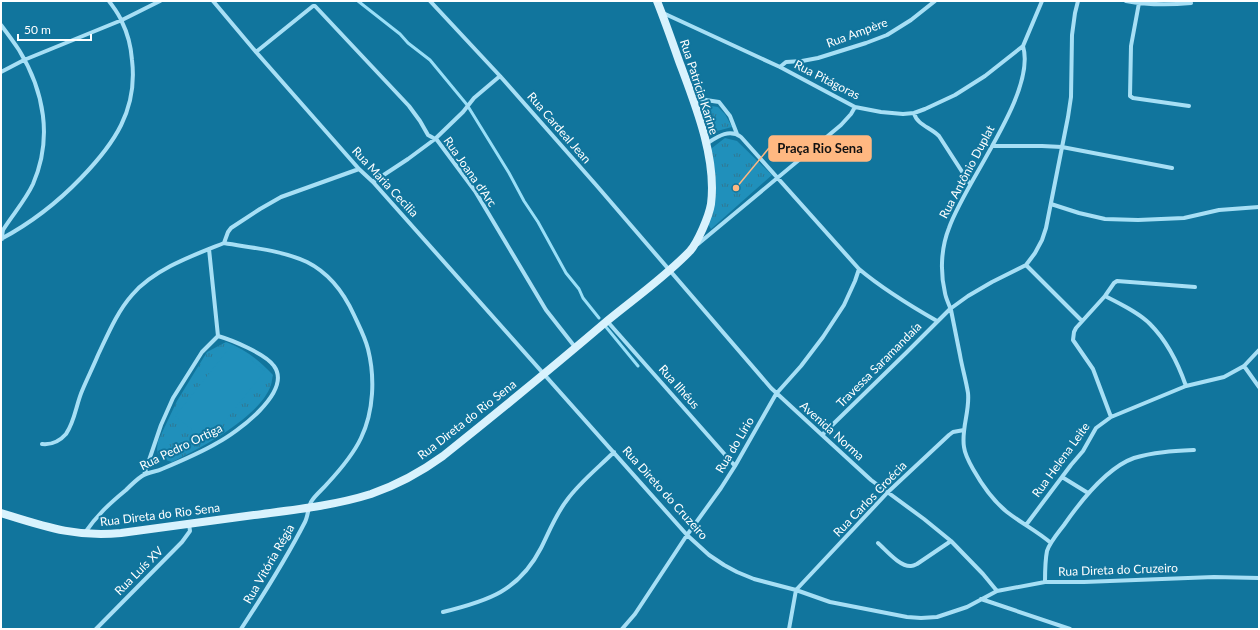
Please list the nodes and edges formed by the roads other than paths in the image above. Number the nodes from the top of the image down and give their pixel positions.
1 (109, 1) edge
2 (160, 1) edge
3 (213, 1) edge
4 (430, 1) edge
5 (935, 1) edge
6 (1042, 1) edge
7 (1078, 1) edge
8 (1126, 1) edge
9 (1139, 3) junction
10 (1191, 3) dead end
11 (657, 5) edge
12 (122, 20) junction
13 (1, 25) edge
14 (1023, 46) junction
15 (256, 52) junction
16 (24, 60) junction
17 (780, 67) junction
18 (1, 72) edge
19 (500, 76) junction
20 (693, 98) junction
21 (1189, 106) dead end
22 (855, 107) junction
23 (914, 113) junction
24 (737, 134) junction
25 (435, 139) junction
26 (706, 144) junction
27 (992, 146) junction
28 (1062, 147) junction
29 (1172, 168) dead end
30 (359, 169) junction
31 (778, 178) junction
32 (373, 182) junction
33 (970, 184) junction
34 (1051, 204) junction
35 (1259, 207) edge
36 (2, 239) edge
37 (224, 243) junction
38 (209, 249) junction
39 (691, 250) junction
40 (1026, 264) junction
41 (859, 269) junction
42 (669, 270) junction
43 (1195, 287) dead end
44 (1105, 296) junction
45 (950, 309) junction
46 (607, 321) junction
47 (937, 321) junction
48 (1082, 321) junction
49 (218, 336) junction
50 (576, 348) junction
51 (1259, 350) edge
52 (1244, 366) junction
53 (545, 374) junction
54 (1186, 386) junction
55 (1259, 388) edge
56 (776, 394) junction
57 (1111, 417) junction
58 (964, 430) junction
59 (822, 435) junction
60 (42, 444) dead end
61 (1194, 450) dead end
62 (614, 452) junction
63 (735, 466) junction
64 (144, 475) junction
65 (1062, 477) junction
66 (888, 492) junction
67 (1088, 493) junction
68 (309, 507) junction
69 (1, 513) edge
70 (189, 524) junction
71 (1026, 525) junction
72 (84, 534) junction
73 (687, 535) junction
74 (951, 541) junction
75 (878, 543) dead end
76 (1051, 543) junction
77 (1259, 578) edge
78 (1045, 582) junction
79 (796, 590) junction
80 (997, 591) junction
81 (981, 600) junction
82 (443, 612) dead end
83 (96, 629) edge
84 (241, 629) edge
85 (622, 629) edge
86 (789, 629) edge
87 (1070, 629) edge

1 - 12 street
2 - 12 street
3 - 15 street, Rua Maria Cecilia
4 - 19 street, Rua Cardeal Jean
5 - 17 street, Rua Ampère
6 - 14 street, Rua Pitágoras
7 - 28 street
8 - 9 street
9 - 10 street
9 - 21 street
11 - 17 street, Rua Pitágoras
11 - 20 main road, Rua Patricia Karine
12 - 16 street
12 - 36 street
13 - 16 street
14 - 23 street, Rua Pitágoras
14 - 27 street, Rua Antônio Duplat
15 - 25 street, Rua Joana d'Arc
15 - 30 street, Rua Maria Cecilia
16 - 18 street
16 - 36 street
17 - 22 street, Rua Pitágoras
19 - 25 street
19 - 42 street, Rua Cardeal Jean
20 - 24 street
20 - 26 main road, Rua Patricia Karine
22 - 23 street, Rua Pitágoras
22 - 31 street, Rua Direta do Rio Sena
23 - 33 street
24 - 26 street
24 - 31 street
25 - 32 street
25 - 50 street, Rua Joana d'Arc
26 - 39 main road, Rua Patricia Karine
27 - 28 street
27 - 33 street, Rua Antônio Duplat
28 - 29 street
28 - 34 street
30 - 32 street, Rua Maria Cecilia
30 - 37 street
31 - 39 street, Rua Direta do Rio Sena
31 - 41 street
32 - 53 street, Rua Maria Cecilia
33 - 45 street, Rua Antônio Duplat
34 - 35 street
34 - 40 street
37 - 38 street
37 - 68 street, Rua Vitória Régia
38 - 49 street
38 - 60 street
39 - 42 main road, Rua Direta do Rio Sena
40 - 45 street, Travessa Saramandaía
40 - 48 street
41 - 47 street
41 - 56 street, Rua do Lírio
42 - 46 main road, Rua Direta do Rio Sena
42 - 56 street, Avenida Norma
43 - 44 street
44 - 48 street
44 - 54 street
45 - 47 street, Travessa Saramandaía
45 - 58 street, Rua Antônio Duplat
46 - 50 main road, Rua Direta do Rio Sena
46 - 63 street, Rua Ilhéus
47 - 59 street, Travessa Saramandaía
48 - 57 street
49 - 64 street
49 - 64 street, Rua Pedro Ortiga
50 - 53 main road, Rua Direta do Rio Sena
51 - 52 street
52 - 54 street, Rua Helena Leite
52 - 55 street
53 - 62 street, Rua Direto do Cruzeiro
53 - 68 main road, Rua Direta do Rio Sena
54 - 57 street, Rua Helena Leite
56 - 59 street, Avenida Norma
56 - 63 street, Rua do Lírio
57 - 65 street, Rua Helena Leite
58 - 66 street, Rua Carlos Croécia
58 - 71 street, Rua Antônio Duplat
59 - 66 street, Avenida Norma
61 - 67 street
62 - 73 street, Rua Direto do Cruzeiro
62 - 82 street
63 - 73 street, Rua do Lírio
64 - 72 street, Rua Pedro Ortiga
65 - 67 street
65 - 71 street, Rua Helena Leite
66 - 74 street, Avenida Norma
66 - 79 street, Rua Carlos Croécia
67 - 76 street
68 - 70 main road, Rua Direta do Rio Sena
68 - 84 street, Rua Vitória Régia
69 - 72 main road, Rua Direta do Rio Sena
70 - 72 main road, Rua Direta do Rio Sena
70 - 83 street, Rua Luís XV
71 - 76 street, Rua Antônio Duplat
73 - 79 street, Rua Direto do Cruzeiro
73 - 85 street, Rua do Lírio
74 - 75 street
74 - 80 street, Avenida Norma
76 - 78 street
77 - 78 street, Rua Direta do Cruzeiro
78 - 80 street, Rua Direta do Cruzeiro
79 - 81 street, Rua Direto do Cruzeiro
79 - 86 street
80 - 81 street, Rua Direta do Cruzeiro
81 - 87 street

